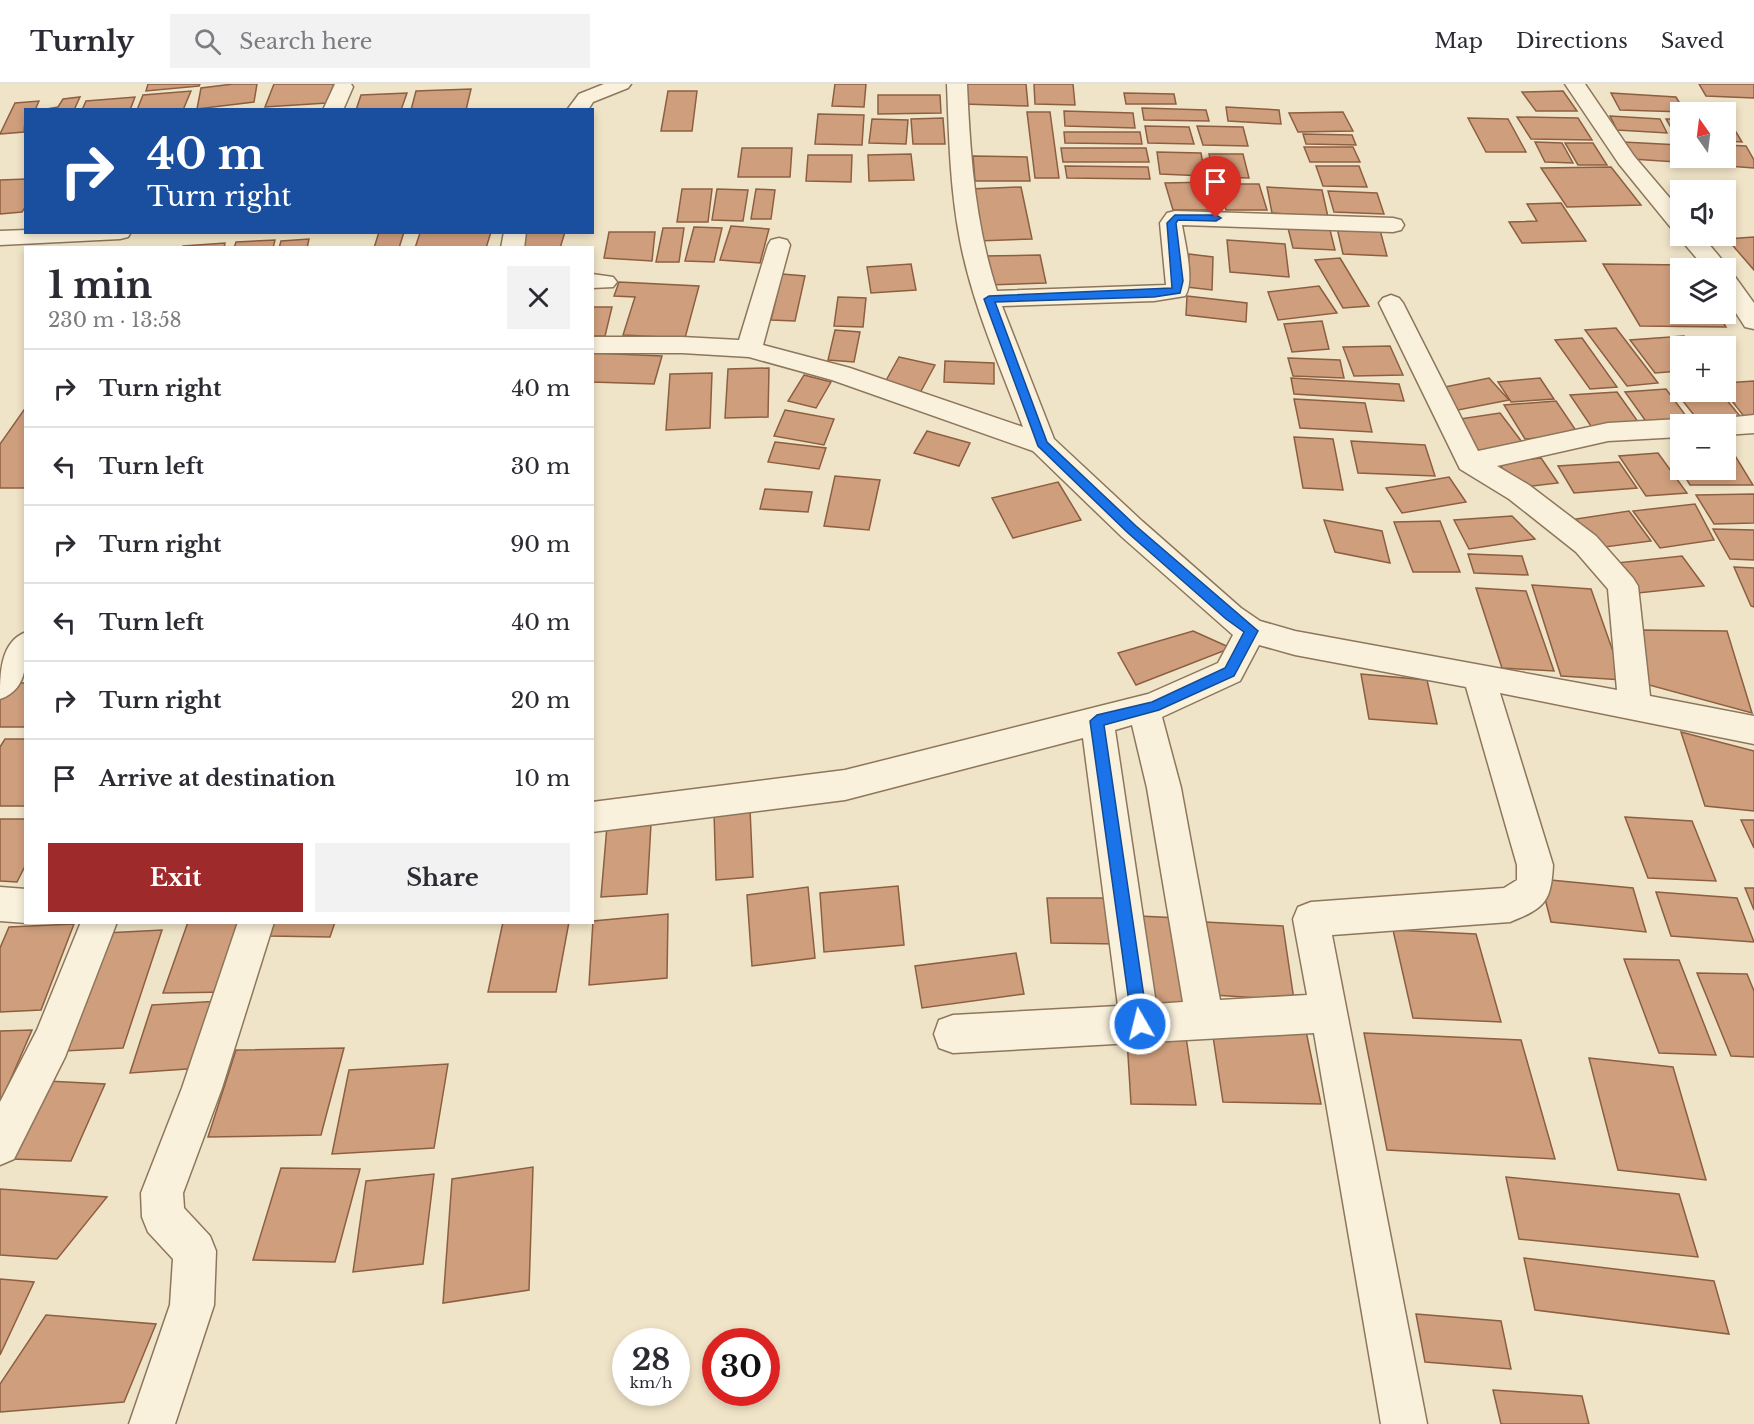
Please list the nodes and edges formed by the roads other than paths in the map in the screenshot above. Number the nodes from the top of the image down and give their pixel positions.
1 (621, 84) edge
2 (957, 84) edge
3 (1575, 84) edge
4 (343, 87) dead end
5 (334, 108) edge
6 (578, 108) edge
7 (1670, 212) edge
8 (1393, 225) dead end
9 (97, 234) edge
10 (3, 242) edge
11 (779, 245) dead end
12 (1699, 246) edge
13 (1709, 258) edge
14 (1736, 295) edge
15 (989, 299) junction
16 (1391, 303) dead end
17 (1754, 321) edge
18 (594, 345) edge
19 (749, 349) junction
20 (1754, 424) edge
21 (1736, 425) edge
22 (1670, 429) edge
23 (1042, 444) junction
24 (1470, 462) junction
25 (1251, 631) junction
26 (24, 647) edge
27 (1479, 676) junction
28 (0, 687) edge
29 (1635, 708) junction
30 (1144, 709) junction
31 (1097, 721) junction
32 (1754, 730) edge
33 (594, 817) edge
34 (0, 904) edge
35 (24, 906) edge
36 (98, 924) edge
37 (255, 924) edge
38 (1330, 1013) junction
39 (1206, 1020) junction
40 (1140, 1024) junction
41 (953, 1034) dead end
42 (0, 1145) edge
43 (152, 1424) edge
44 (1404, 1424) edge

1 - 6 street
2 - 15 street
3 - 7 street
4 - 5 street
8 - 15 street
9 - 10 street
11 - 19 street
12 - 13 street
14 - 17 street
15 - 23 street
16 - 24 street
18 - 19 street
19 - 23 street
20 - 21 street
22 - 24 street
23 - 25 street
24 - 29 street
25 - 27 street
25 - 30 street
26 - 28 street
27 - 29 street
27 - 38 street
29 - 32 street
30 - 31 street
30 - 39 street
31 - 33 street
31 - 40 street
34 - 35 street
36 - 42 street
37 - 43 street
38 - 39 street
38 - 44 street
39 - 40 street
40 - 41 street

